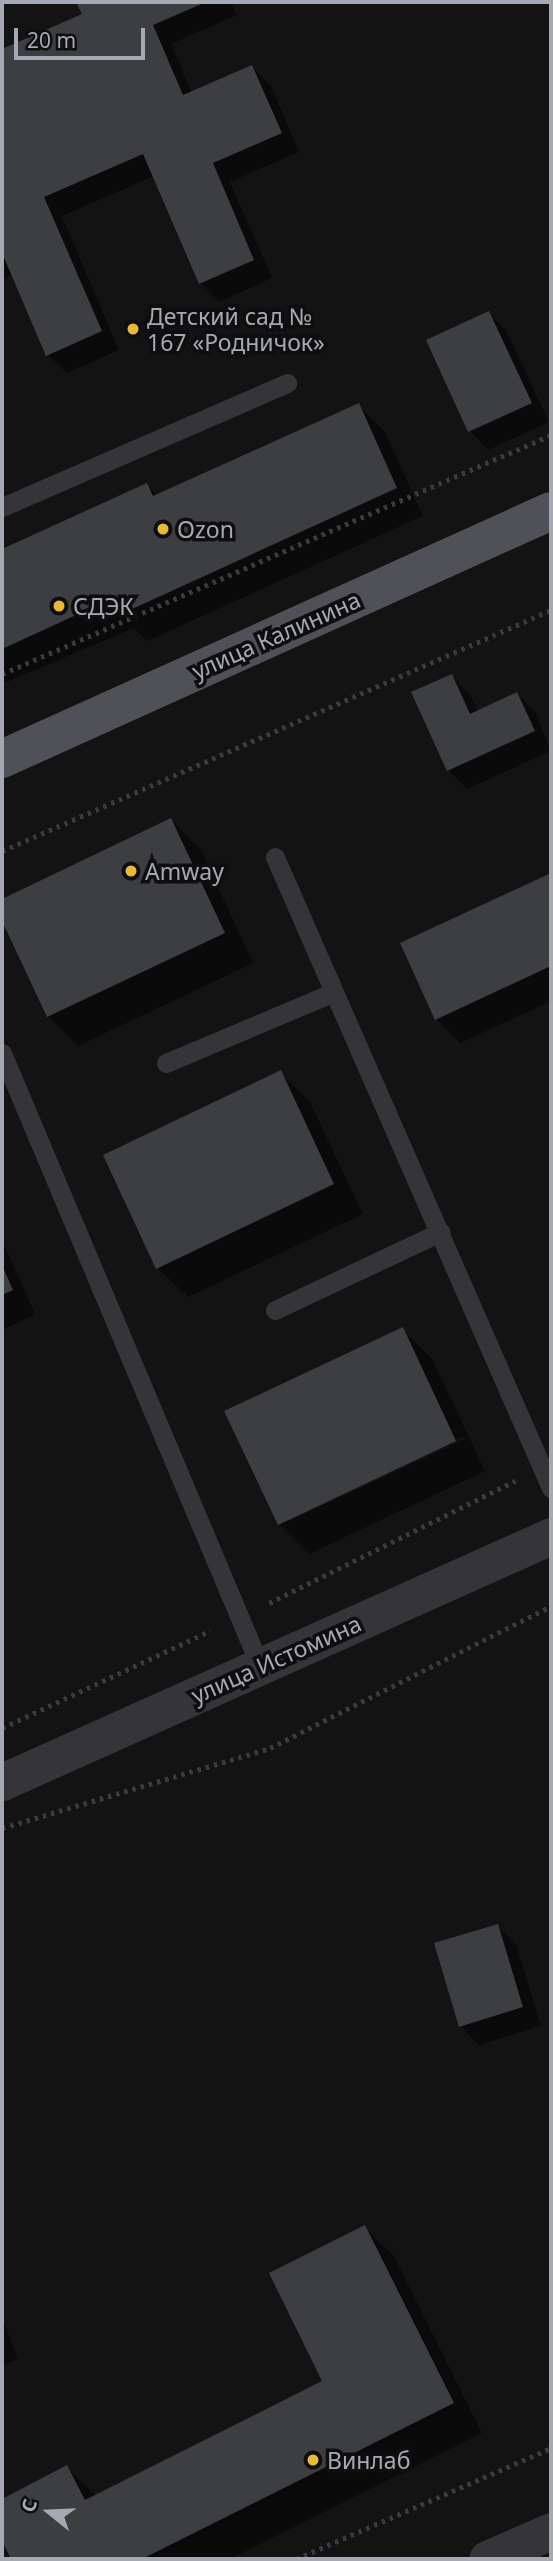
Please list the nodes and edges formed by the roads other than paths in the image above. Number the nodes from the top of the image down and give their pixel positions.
1 (287, 383) dead end
2 (2, 507) edge
3 (551, 510) edge
4 (2, 758) edge
5 (275, 858) dead end
6 (334, 992) junction
7 (2, 1053) edge
8 (166, 1063) dead end
9 (440, 1232) junction
10 (275, 1310) dead end
11 (551, 1488) edge
12 (551, 1536) edge
13 (260, 1666) junction
14 (2, 1782) edge
15 (551, 2531) edge
16 (487, 2559) edge

1 - 2 lane
3 - 4 main road, улица Калинина
5 - 6 lane
6 - 8 lane
6 - 9 lane
7 - 13 lane
9 - 10 lane
9 - 11 lane
12 - 13 street, улица Истомина
13 - 14 street, улица Истомина
15 - 16 street

